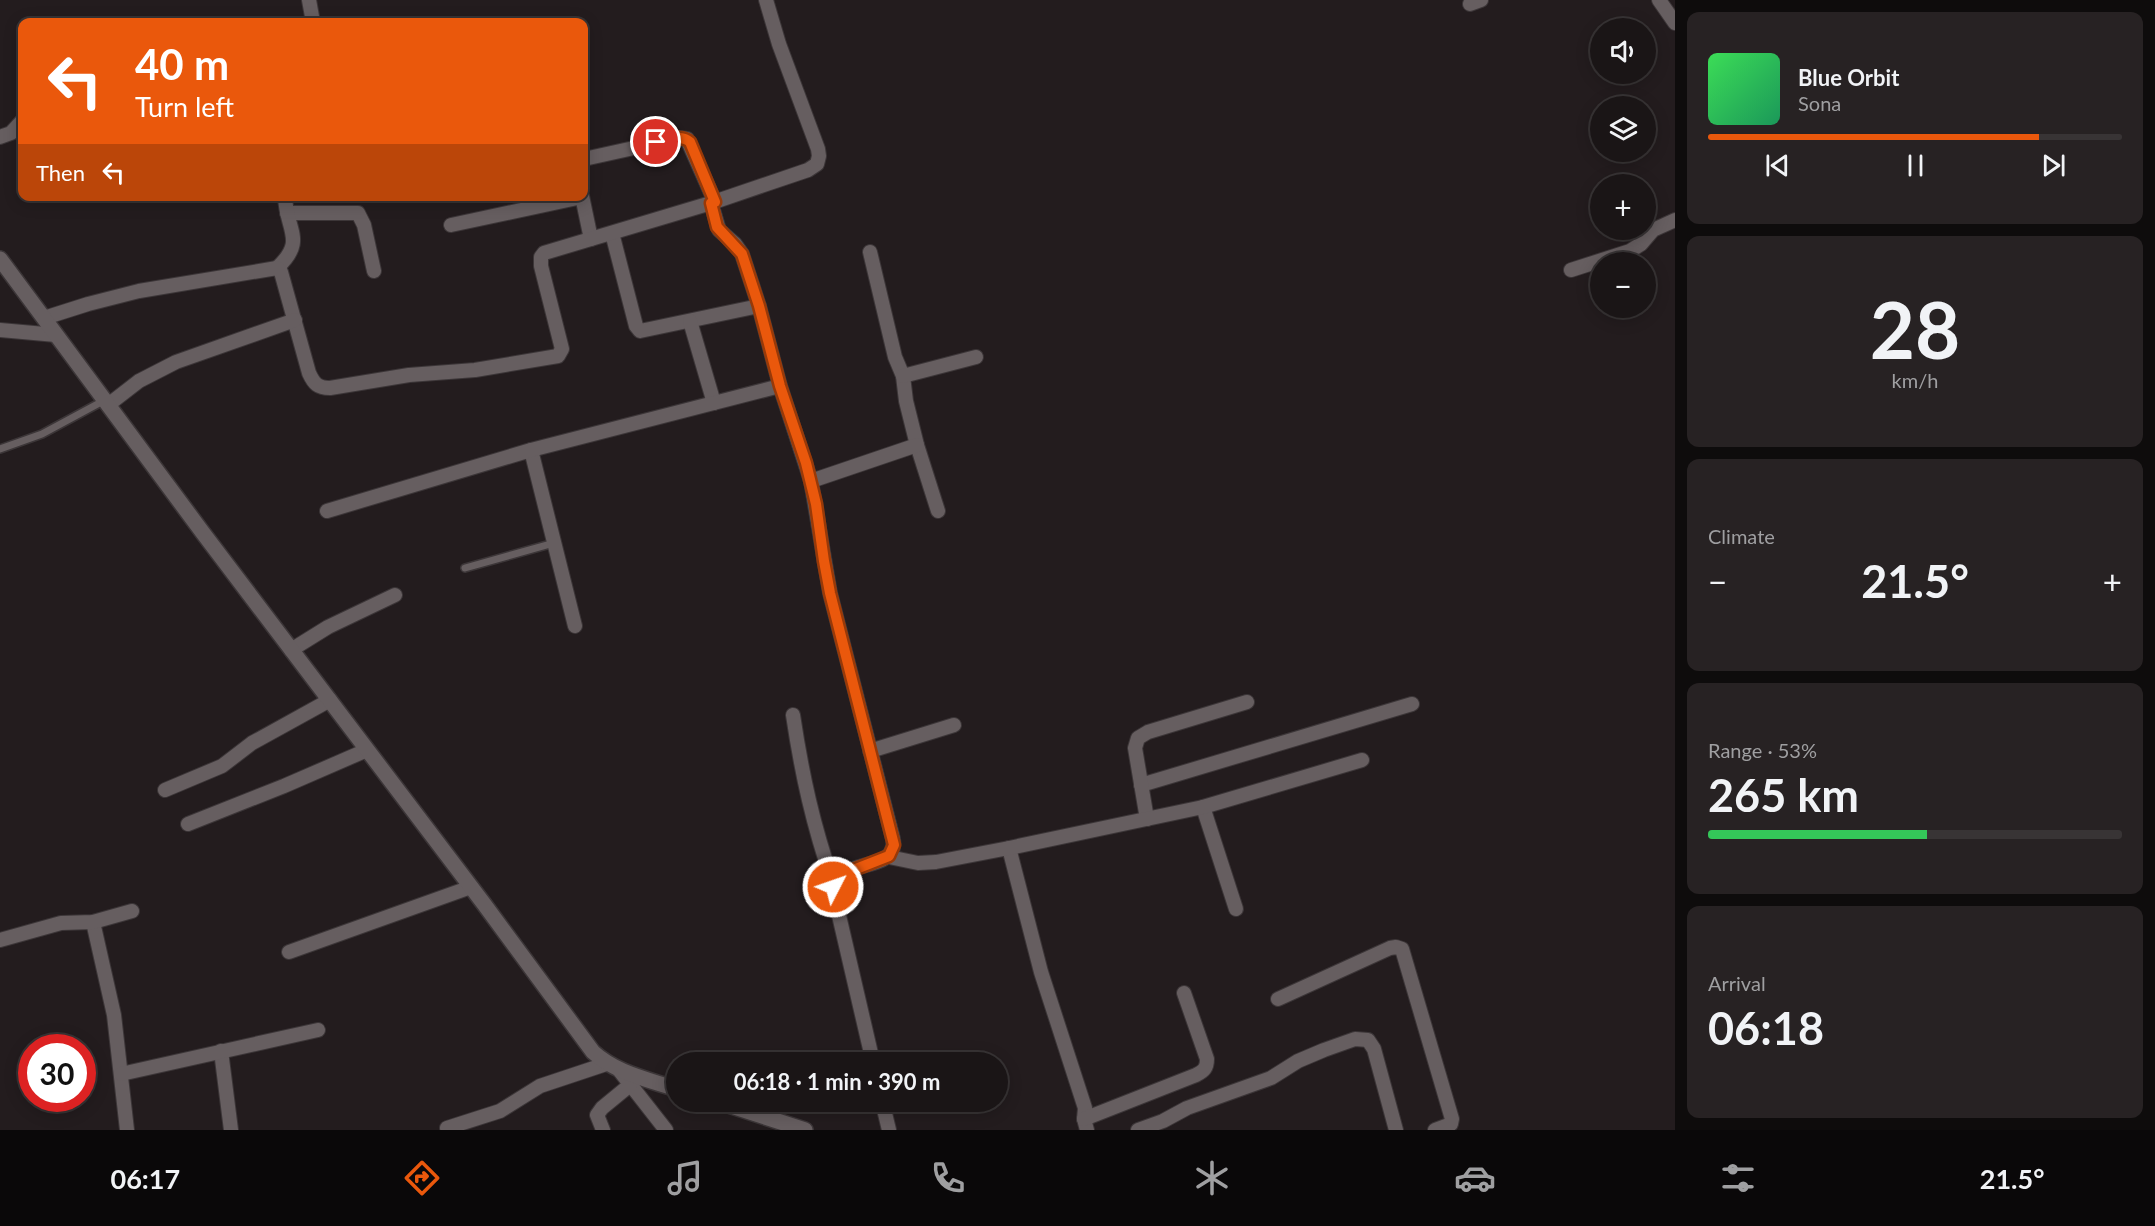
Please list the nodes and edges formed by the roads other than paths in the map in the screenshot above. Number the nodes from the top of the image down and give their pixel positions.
1 (309, 0) edge
2 (766, 0) edge
3 (1659, 0) edge
4 (312, 18) edge
5 (1675, 23) edge
6 (18, 125) edge
7 (0, 137) edge
8 (588, 158) edge
9 (286, 201) edge
10 (563, 201) edge
11 (583, 201) edge
12 (713, 203) junction
13 (287, 213) junction
14 (1675, 220) edge
15 (451, 225) dead end
16 (612, 233) junction
17 (591, 239) junction
18 (870, 252) dead end
19 (0, 259) edge
20 (277, 268) junction
21 (1571, 270) dead end
22 (374, 271) dead end
23 (759, 306) junction
24 (44, 318) junction
25 (295, 320) junction
26 (690, 321) junction
27 (0, 330) edge
28 (56, 335) junction
29 (976, 357) dead end
30 (903, 376) junction
31 (780, 386) junction
32 (106, 403) junction
33 (714, 403) junction
34 (917, 445) junction
35 (0, 449) edge
36 (531, 450) junction
37 (812, 481) junction
38 (327, 511) dead end
39 (938, 511) dead end
40 (554, 543) junction
41 (465, 568) dead end
42 (395, 594) dead end
43 (574, 626) dead end
44 (291, 650) junction
45 (330, 700) junction
46 (1247, 702) dead end
47 (1412, 704) dead end
48 (793, 715) dead end
49 (954, 725) dead end
50 (367, 750) junction
51 (870, 751) junction
52 (1362, 760) dead end
53 (1141, 785) junction
54 (165, 789) dead end
55 (1203, 807) junction
56 (1147, 819) junction
57 (188, 824) dead end
58 (1008, 848) junction
59 (889, 856) junction
60 (833, 883) junction
61 (471, 886) junction
62 (1236, 909) dead end
63 (132, 911) dead end
64 (93, 922) junction
65 (0, 940) edge
66 (289, 952) dead end
67 (1184, 993) dead end
68 (1278, 999) dead end
69 (318, 1030) dead end
70 (221, 1052) junction
71 (871, 1052) edge
72 (612, 1067) junction
73 (121, 1074) junction
74 (630, 1085) junction
75 (666, 1086) edge
76 (750, 1112) edge
77 (885, 1112) edge
78 (1086, 1125) edge
79 (447, 1128) dead end
80 (127, 1130) edge
81 (231, 1130) edge
82 (603, 1130) edge
83 (666, 1130) edge
84 (805, 1130) edge
85 (889, 1130) edge
86 (1138, 1130) edge
87 (1396, 1130) edge
88 (1435, 1130) edge

1 - 4 street
2 - 12 street
3 - 5 street
6 - 7 street
8 - 12 street
9 - 13 street
10 - 15 street
11 - 17 street
12 - 16 street
12 - 23 street
13 - 20 street
13 - 22 street
14 - 21 street
16 - 17 street
16 - 26 street
17 - 25 street
18 - 30 street
19 - 24 street
20 - 24 street
20 - 25 street
23 - 26 street
23 - 31 street
24 - 28 street
25 - 32 street
26 - 33 street
27 - 28 street
28 - 32 street
29 - 30 street
30 - 34 street
31 - 33 street
31 - 37 street
32 - 35 lane
32 - 44 street
33 - 36 street
34 - 37 street
34 - 39 street
36 - 38 street
36 - 40 street
37 - 51 street
40 - 41 lane
40 - 43 street
42 - 44 street
44 - 45 street
45 - 50 street
45 - 54 street
46 - 53 street
47 - 53 street
48 - 60 street
49 - 51 street
50 - 57 street
50 - 61 street
51 - 59 street
52 - 55 street
53 - 56 street
55 - 56 street
55 - 62 street
56 - 58 street
58 - 59 street
58 - 78 street
59 - 60 street
60 - 71 street
61 - 66 street
61 - 72 street
63 - 64 street
64 - 65 street
64 - 73 street
67 - 78 street
68 - 88 street
69 - 70 street
70 - 73 street
70 - 81 street
72 - 74 street
72 - 75 street
72 - 79 street
73 - 80 street
74 - 82 street
74 - 83 street
76 - 84 street
77 - 85 street
86 - 87 street

